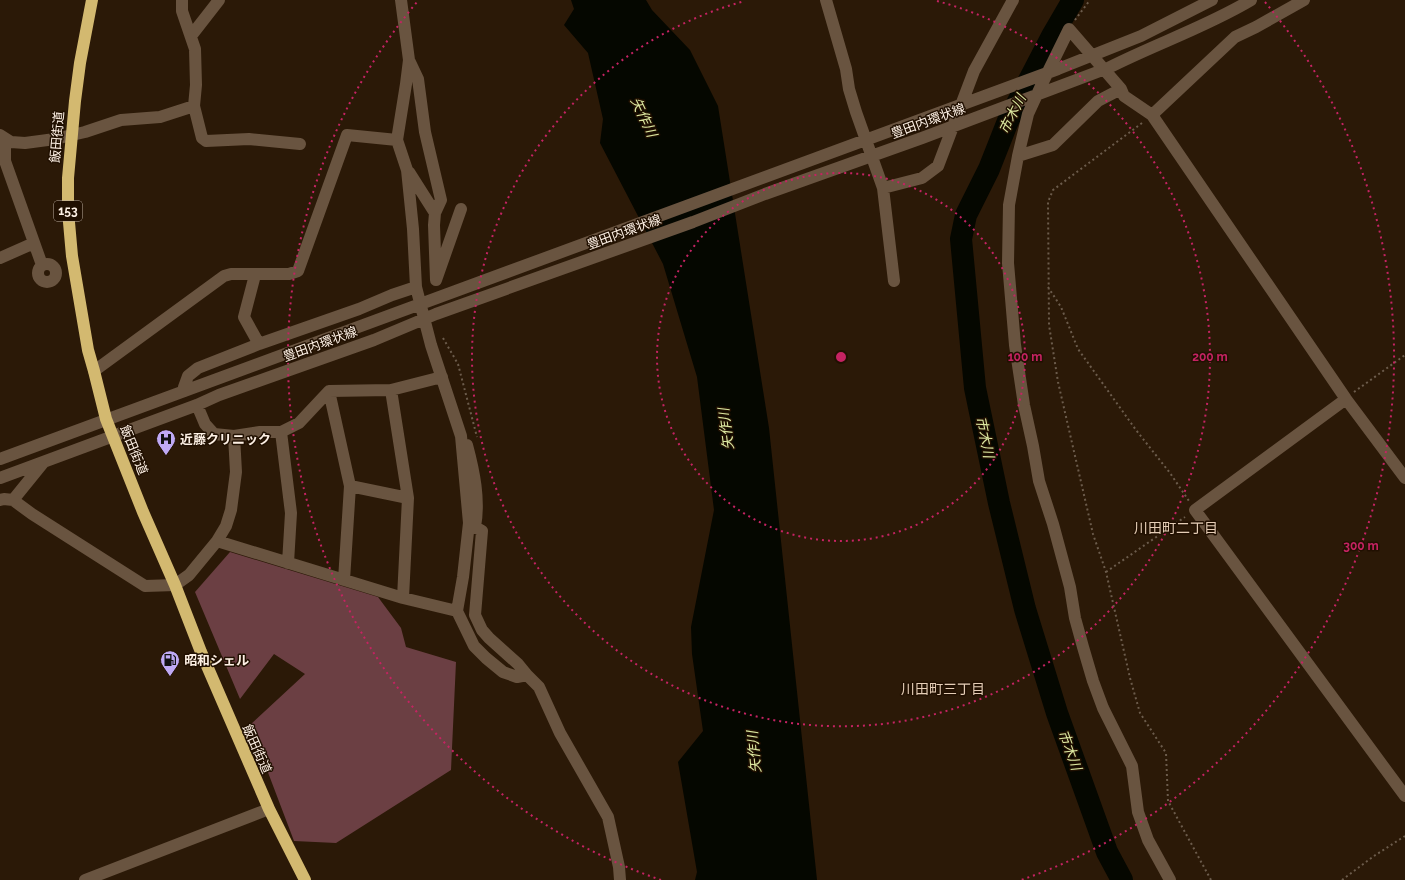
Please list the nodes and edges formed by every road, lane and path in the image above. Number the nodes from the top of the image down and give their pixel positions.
1 (92, 0) edge
2 (182, 0) edge
3 (219, 0) edge
4 (401, 0) edge
5 (826, 0) edge
6 (1013, 0) edge
7 (1090, 0) edge
8 (1212, 0) edge
9 (1251, 0) edge
10 (1304, 0) edge
11 (1069, 29) junction
12 (192, 36) junction
13 (409, 60) junction
14 (1121, 89) junction
15 (194, 106) junction
16 (1152, 115) junction
17 (71, 136) junction
18 (2, 137) edge
19 (397, 140) junction
20 (300, 144) dead end
21 (1018, 156) junction
22 (407, 170) junction
23 (883, 188) junction
24 (461, 209) dead end
25 (435, 213) junction
26 (34, 243) junction
27 (0, 258) edge
28 (42, 265) dead end
29 (255, 275) junction
30 (894, 281) dead end
31 (1048, 286) junction
32 (416, 287) junction
33 (259, 344) junction
34 (1405, 355) edge
35 (94, 371) junction
36 (442, 377) junction
37 (391, 390) junction
38 (185, 391) junction
39 (329, 391) junction
40 (1346, 398) junction
41 (197, 405) junction
42 (106, 419) junction
43 (281, 432) junction
44 (113, 436) junction
45 (234, 436) junction
46 (461, 436) junction
47 (0, 459) edge
48 (44, 462) junction
49 (0, 478) edge
50 (1405, 478) edge
51 (350, 486) junction
52 (408, 498) junction
53 (0, 500) edge
54 (13, 500) junction
55 (1195, 510) junction
56 (217, 541) junction
57 (288, 563) junction
58 (1106, 572) junction
59 (344, 580) junction
60 (175, 585) junction
61 (403, 598) junction
62 (457, 611) junction
63 (527, 675) junction
64 (1405, 796) edge
65 (269, 809) junction
66 (1405, 836) edge
67 (84, 880) edge
68 (305, 880) edge
69 (620, 880) edge
70 (1170, 880) edge
71 (1211, 880) edge
72 (1342, 880) edge

1 - 17 highway, 飯田街道 / 153
2 - 12 street
3 - 12 street
4 - 13 street
5 - 23 street
6 - 23 street
7 - 11 path
8 - 38 street, 豊田内環状線
9 - 41 street, 豊田内環状線
10 - 16 street
11 - 14 street
11 - 21 street
12 - 15 street
13 - 19 street
13 - 25 street
14 - 16 street
14 - 21 street
15 - 17 street
15 - 20 street
16 - 31 path
16 - 40 street
17 - 18 street
17 - 35 highway, 飯田街道 / 153
18 - 26 street
19 - 22 street
19 - 29 street
21 - 70 street
22 - 25 street
22 - 32 street
23 - 30 street
24 - 25 street
26 - 27 street
26 - 28 street
29 - 33 street
29 - 35 street
31 - 55 path
31 - 58 path
32 - 33 street
32 - 36 street
33 - 38 street
34 - 40 path
35 - 42 highway, 飯田街道 / 153
36 - 37 street
36 - 46 street
37 - 39 street
37 - 52 street
38 - 42 street, 豊田内環状線
39 - 43 street
39 - 51 street
40 - 50 street
40 - 55 street
41 - 44 street, 豊田内環状線
41 - 45 street
42 - 44 highway, 飯田街道 / 153
42 - 47 street, 豊田内環状線
43 - 45 street
43 - 57 street
44 - 48 street, 豊田内環状線
44 - 60 highway, 飯田街道 / 153
45 - 56 street
46 - 62 street
46 - 63 street
48 - 49 street, 豊田内環状線
48 - 54 street
51 - 52 street
51 - 59 street
52 - 61 street
53 - 54 street
54 - 60 street
55 - 58 path
55 - 64 street
56 - 57 street
56 - 60 street
57 - 59 street
58 - 71 path
59 - 61 street
60 - 65 highway, 飯田街道 / 153
61 - 62 street
62 - 63 street
63 - 69 street
65 - 67 street
65 - 68 highway, 飯田街道 / 153
66 - 72 path

